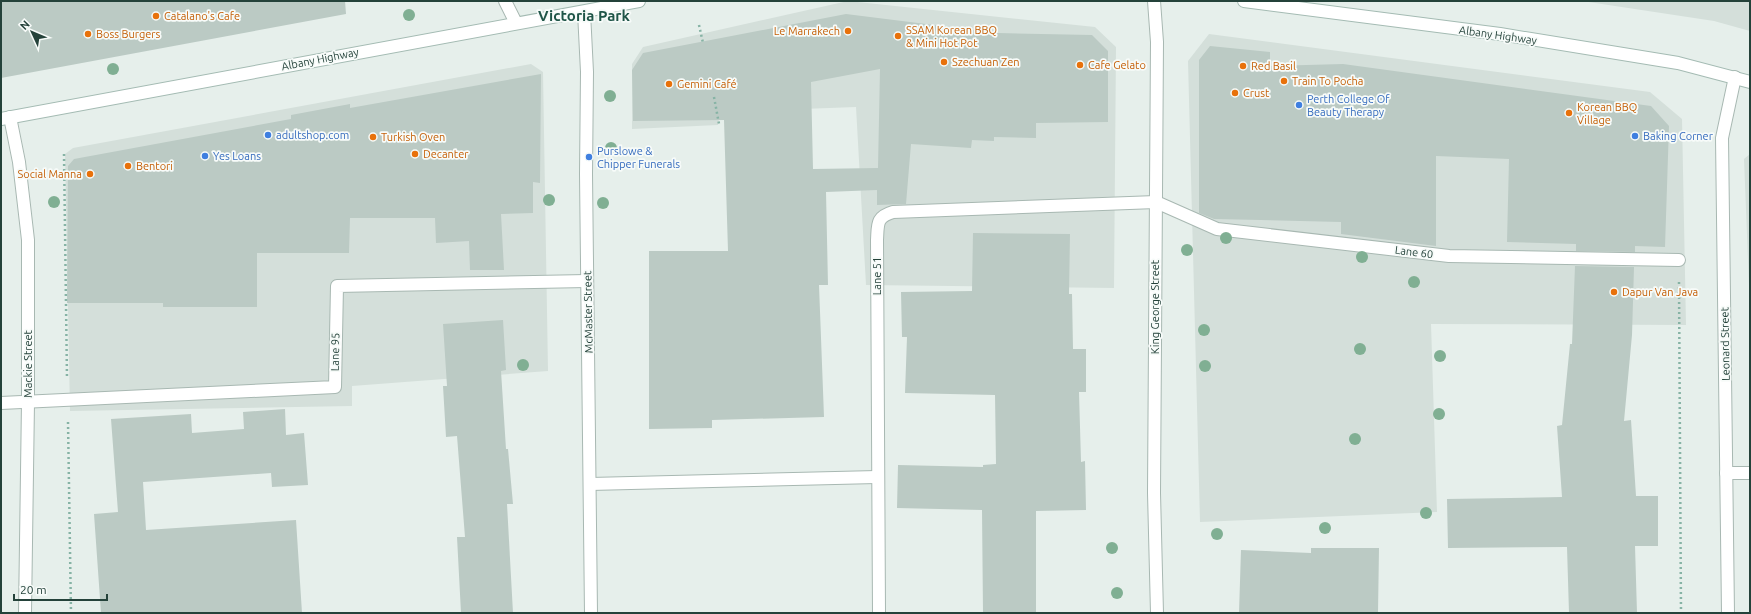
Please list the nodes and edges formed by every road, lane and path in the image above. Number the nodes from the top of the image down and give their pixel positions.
1 (505, 1) edge
2 (639, 1) edge
3 (1154, 1) edge
4 (1244, 1) edge
5 (584, 12) junction
6 (516, 22) junction
7 (699, 25) dead end
8 (703, 43) dead end
9 (1735, 77) junction
10 (1750, 82) edge
11 (714, 97) dead end
12 (5, 118) edge
13 (719, 124) dead end
14 (1156, 202) junction
15 (1679, 260) joint
16 (588, 281) junction
17 (28, 402) junction
18 (1, 403) edge
19 (1726, 473) junction
20 (1750, 473) edge
21 (877, 477) junction
22 (590, 484) junction
23 (25, 613) edge
24 (591, 613) edge
25 (878, 613) edge
26 (1157, 613) edge
27 (1681, 613) edge
28 (1728, 613) edge

1 - 6 street
2 - 5 street, Albany Highway
3 - 14 street, King George Street
4 - 9 street, Albany Highway
5 - 6 street, Albany Highway
5 - 16 street, McMaster Street
6 - 12 street, Albany Highway
7 - 8 path
9 - 10 street, Albany Highway
9 - 19 street, Leonard Street
11 - 13 path
12 - 17 street, Mackie Street
14 - 15 street, Lane 60
14 - 21 street, Lane 51
14 - 26 street, King George Street
15 - 27 path
16 - 17 street, Lane 95
16 - 22 street, McMaster Street
17 - 18 street
17 - 23 street, Mackie Street
19 - 20 street
19 - 28 street, Leonard Street
21 - 22 street
21 - 25 street, Lane 51
22 - 24 street, McMaster Street

